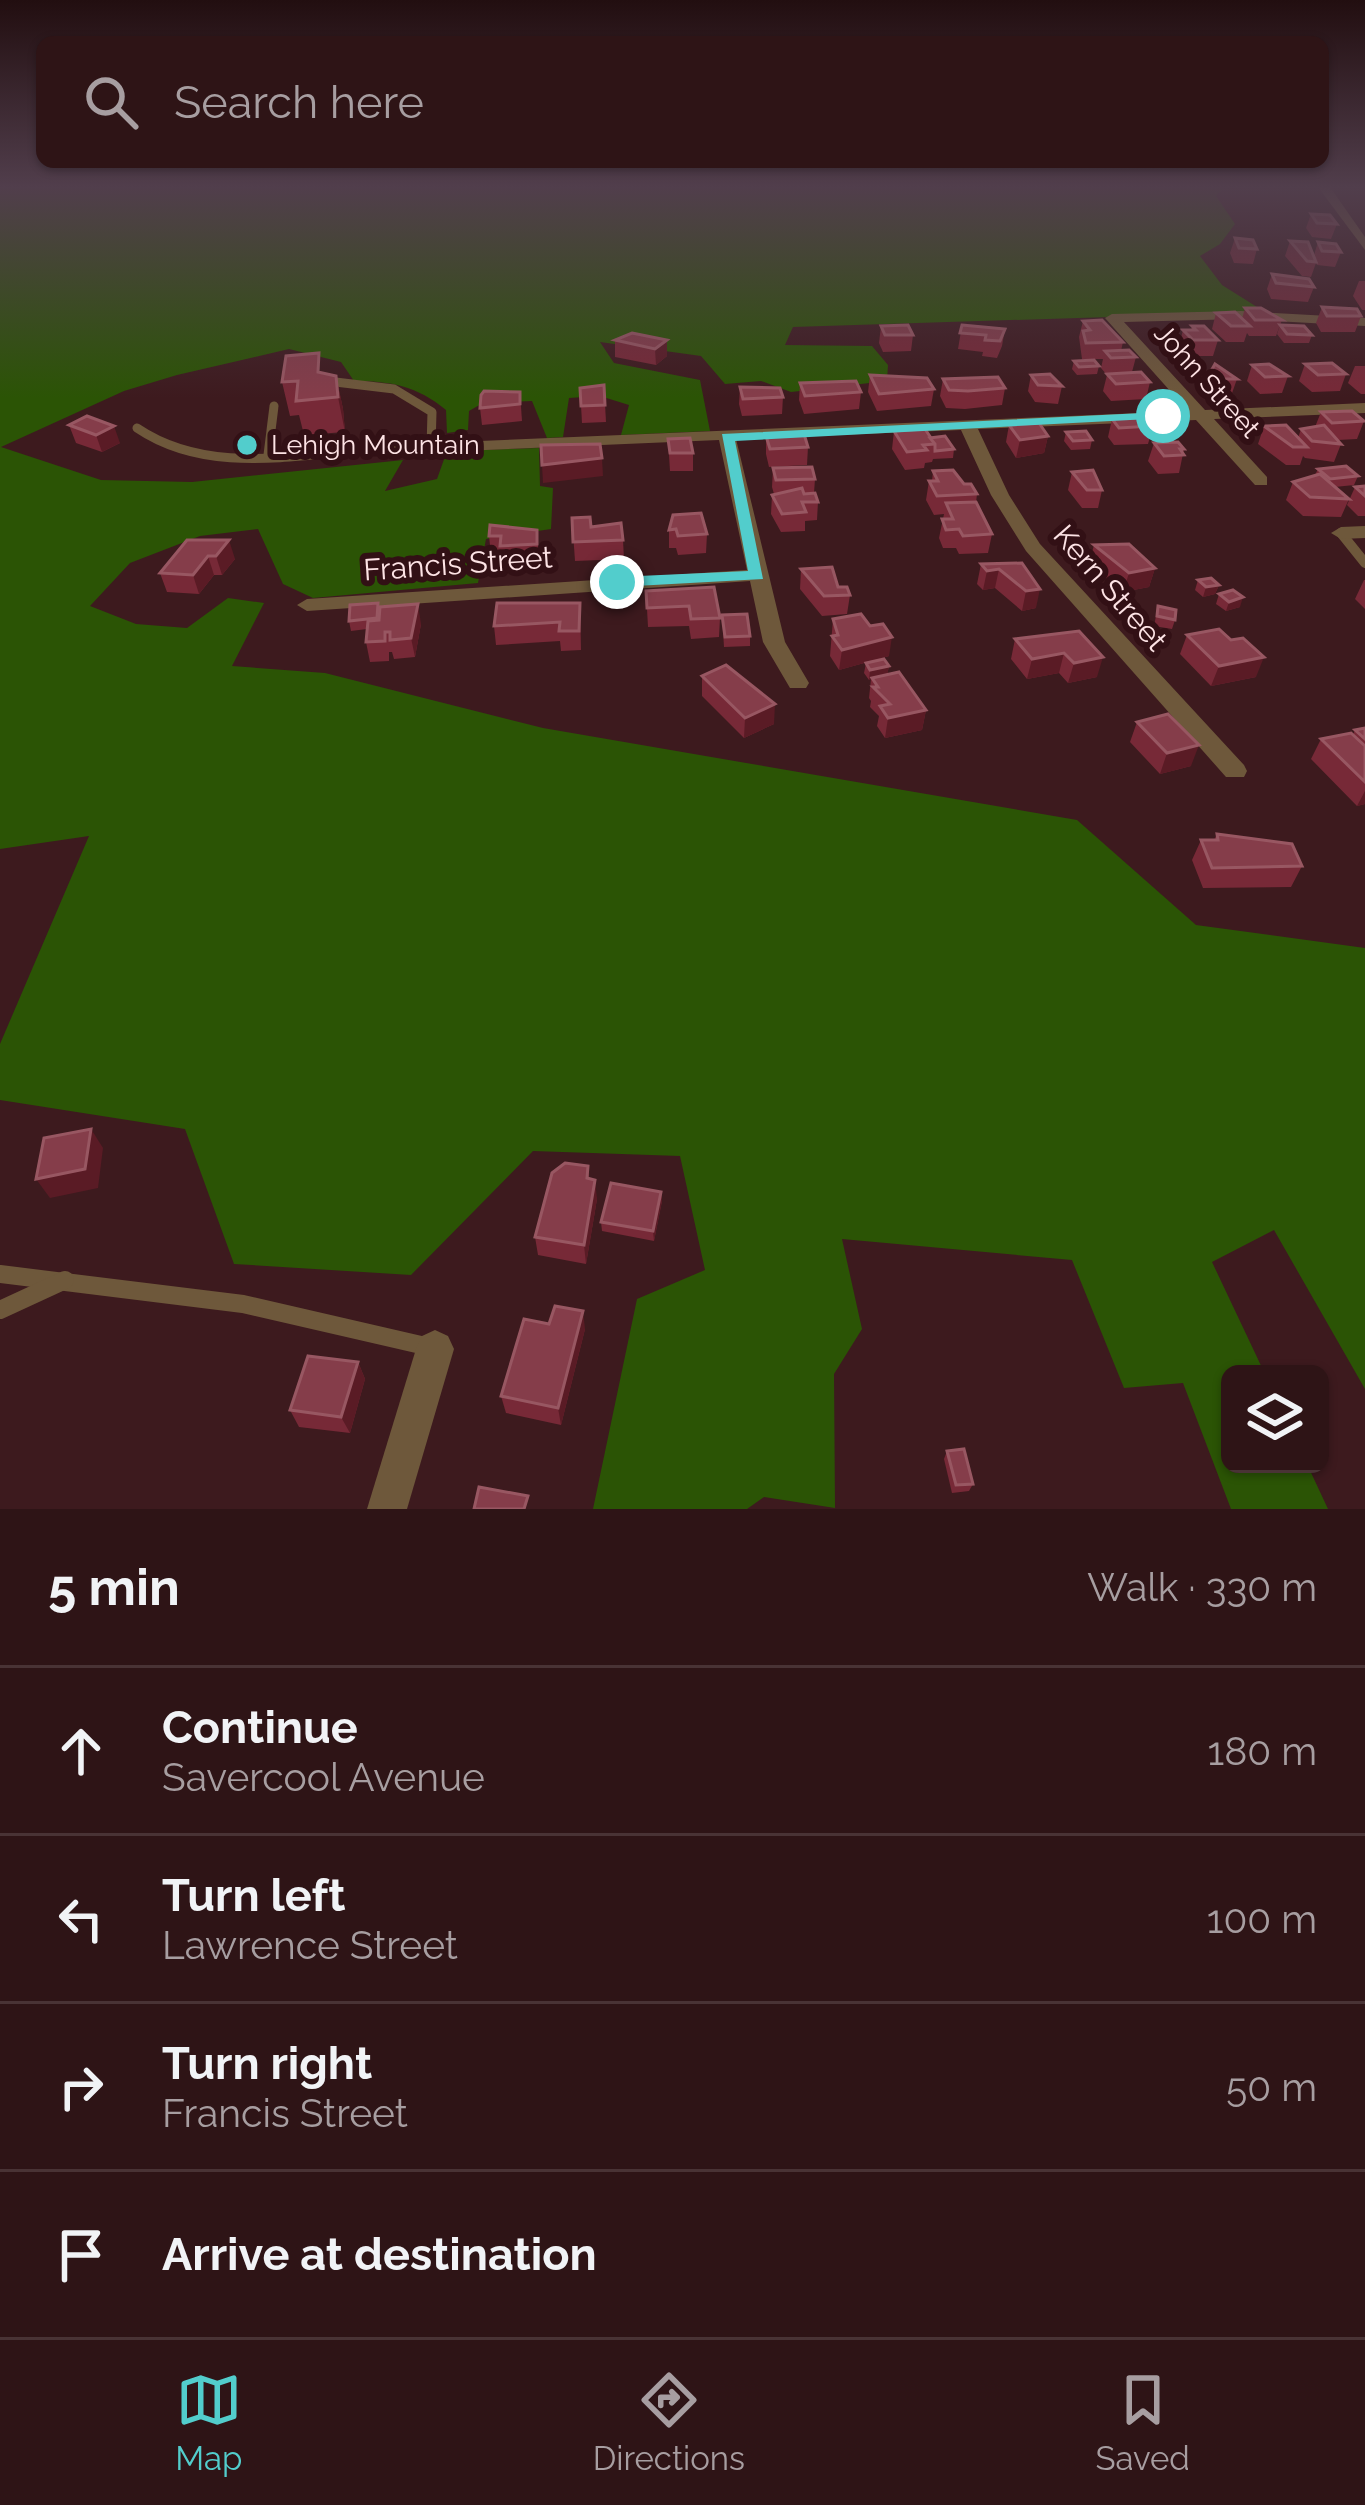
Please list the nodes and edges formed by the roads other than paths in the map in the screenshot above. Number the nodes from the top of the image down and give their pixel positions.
1 (1365, 322) edge
2 (319, 379) edge
3 (274, 406) dead end
4 (1365, 408) edge
5 (1201, 414) junction
6 (968, 426) junction
7 (137, 428) dead end
8 (727, 437) junction
9 (431, 448) junction
10 (366, 450) joint
11 (268, 455) junction
12 (1261, 481) dead end
13 (1365, 532) edge
14 (1341, 533) joint
15 (1365, 563) edge
16 (757, 575) junction
17 (307, 605) dead end
18 (798, 683) dead end
19 (1235, 771) dead end
20 (0, 1274) edge
21 (66, 1280) junction
22 (0, 1310) edge
23 (435, 1349) joint
24 (387, 1509) edge

1 - 5 street, John Street
2 - 9 lane
3 - 11 lane
4 - 5 street
5 - 6 street
5 - 12 street, John Street
6 - 8 street
6 - 19 street, Kern Street
7 - 11 lane
8 - 9 street
8 - 16 street
9 - 10 street
10 - 11 lane
13 - 14 street
14 - 15 lane
16 - 17 street, Francis Street
16 - 18 street
20 - 21 lane
21 - 22 lane
21 - 23 lane
23 - 24 street

